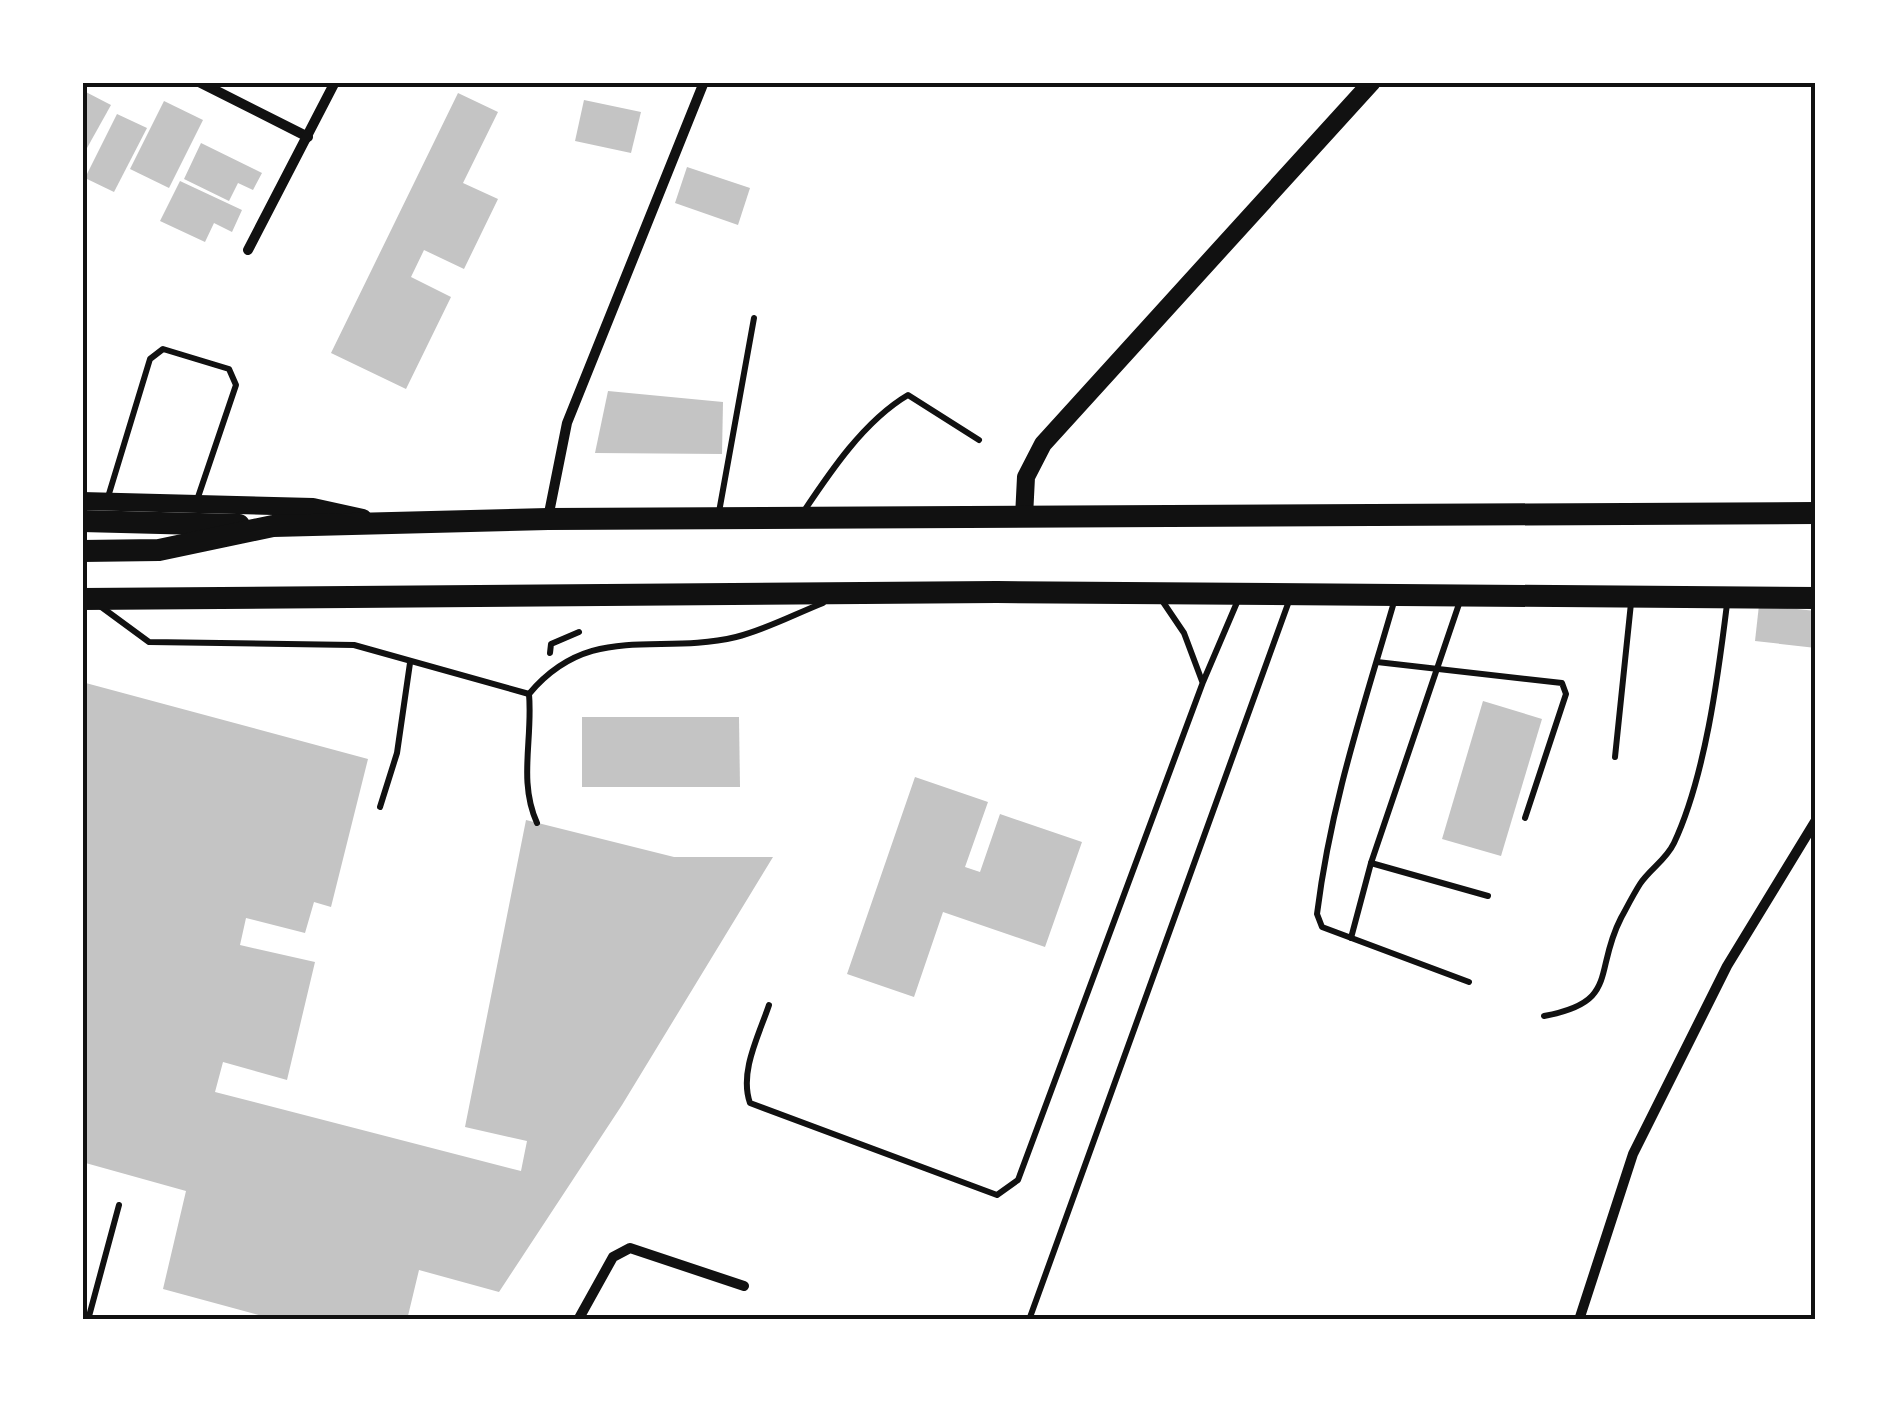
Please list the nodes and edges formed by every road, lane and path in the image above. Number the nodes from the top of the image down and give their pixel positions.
1 (199, 82) edge
2 (335, 82) edge
3 (704, 82) edge
4 (1372, 82) edge
5 (308, 137) junction
6 (248, 250) dead end
7 (754, 318) dead end
8 (979, 440) dead end
9 (82, 501) edge
10 (107, 501) junction
11 (196, 504) junction
12 (1816, 514) edge
13 (1024, 517) junction
14 (718, 518) junction
15 (799, 518) junction
16 (548, 519) junction
17 (82, 521) edge
18 (273, 526) junction
19 (403, 526) junction
20 (82, 551) edge
21 (847, 593) junction
22 (1158, 593) junction
23 (1241, 594) junction
24 (1290, 595) junction
25 (1462, 596) junction
26 (1396, 597) junction
27 (1631, 597) junction
28 (1728, 598) junction
29 (1816, 598) edge
30 (87, 599) edge
31 (1377, 662) junction
32 (410, 664) junction
33 (1440, 666) junction
34 (1203, 682) junction
35 (529, 694) junction
36 (1615, 757) dead end
37 (380, 807) dead end
38 (1525, 818) dead end
39 (1816, 820) edge
40 (537, 823) dead end
41 (1371, 862) junction
42 (1488, 896) dead end
43 (1351, 938) junction
44 (1469, 982) dead end
45 (769, 1006) dead end
46 (1544, 1016) dead end
47 (119, 1205) dead end
48 (744, 1286) dead end
49 (88, 1320) edge
50 (578, 1320) edge
51 (1029, 1320) edge
52 (1580, 1320) edge

1 - 5 street
2 - 5 street
3 - 16 street
4 - 13 street
5 - 6 street
7 - 14 lane
8 - 15 lane
9 - 10 street
10 - 11 street
10 - 11 lane
11 - 19 street
12 - 13 highway
13 - 15 highway
14 - 15 highway
14 - 16 highway
16 - 19 highway
17 - 18 highway
18 - 19 highway
18 - 20 highway
21 - 22 highway
21 - 30 highway
21 - 35 lane
22 - 23 highway
22 - 34 lane
23 - 24 highway
23 - 34 lane
24 - 26 highway
24 - 51 lane
25 - 26 highway
25 - 27 highway
25 - 33 lane
26 - 31 lane
27 - 28 highway
27 - 36 lane
28 - 29 highway
28 - 46 lane
30 - 32 lane
31 - 33 lane
31 - 43 lane
32 - 35 lane
32 - 37 lane
33 - 38 lane
33 - 41 lane
34 - 45 lane
35 - 40 lane
39 - 52 street
41 - 42 lane
41 - 43 lane
43 - 44 lane
47 - 49 lane
48 - 50 street

